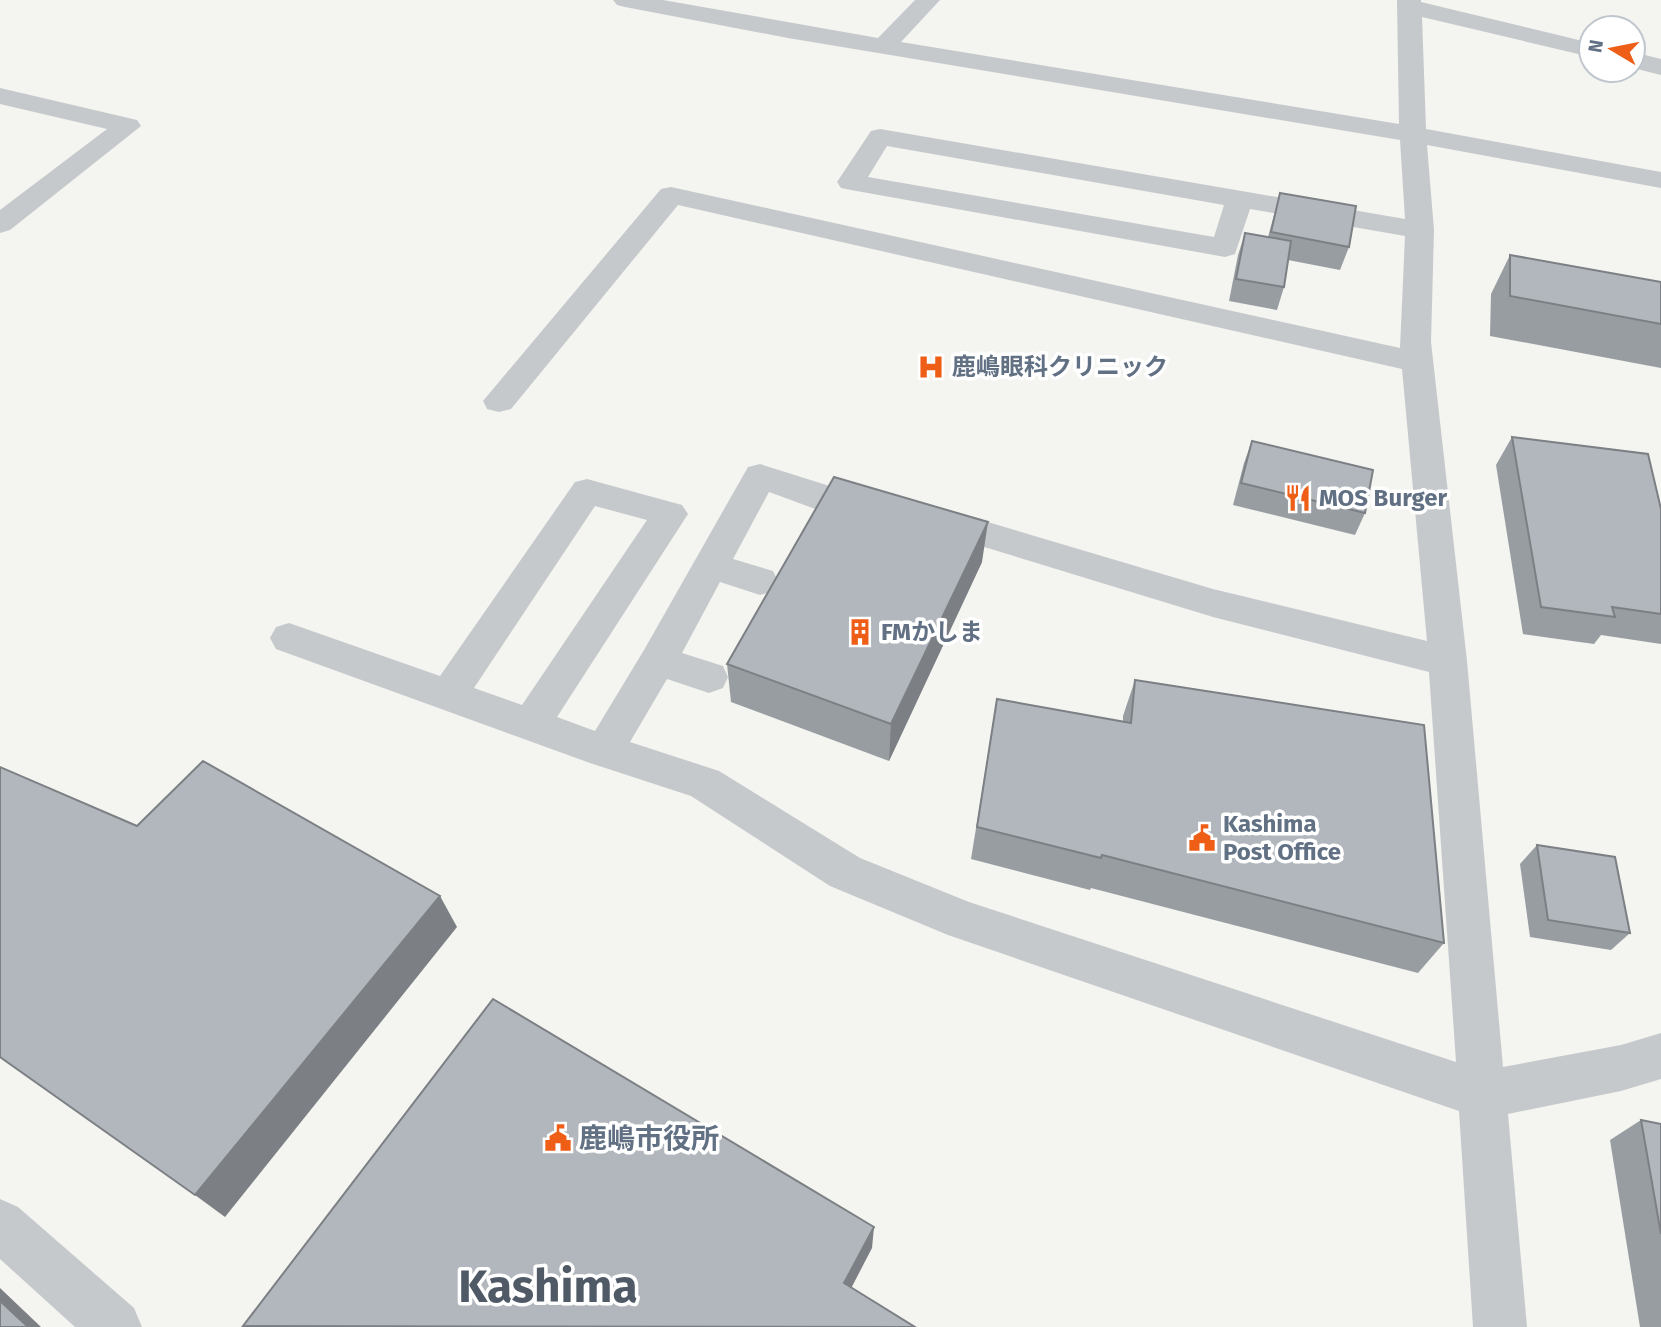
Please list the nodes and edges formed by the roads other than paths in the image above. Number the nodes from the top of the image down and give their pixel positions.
1 (625, 0) edge
2 (928, 0) edge
3 (1409, 4) edge
4 (884, 46) junction
5 (1577, 46) edge
6 (0, 96) edge
7 (1413, 134) junction
8 (1661, 180) edge
9 (1239, 200) junction
10 (0, 224) edge
11 (1420, 230) junction
12 (1417, 362) junction
13 (499, 401) dead end
14 (711, 566) junction
15 (760, 581) dead end
16 (289, 638) dead end
17 (658, 661) junction
18 (1448, 661) junction
19 (709, 677) dead end
20 (448, 695) junction
21 (530, 725) junction
22 (604, 751) junction
23 (1661, 1056) edge
24 (1483, 1095) junction
25 (0, 1225) edge
26 (115, 1327) edge
27 (1500, 1327) edge

1 - 4 street
2 - 4 street
3 - 5 street
3 - 7 street
4 - 7 street
6 - 10 street
7 - 8 street
7 - 11 street
9 - 9 street
9 - 11 street
11 - 12 street
12 - 13 street
12 - 18 street
14 - 15 street
14 - 17 street
14 - 18 street
16 - 20 street
17 - 19 street
17 - 22 street
18 - 24 street
20 - 21 street
20 - 21 street
21 - 22 street
22 - 24 street
23 - 24 street
24 - 27 street
25 - 26 street

